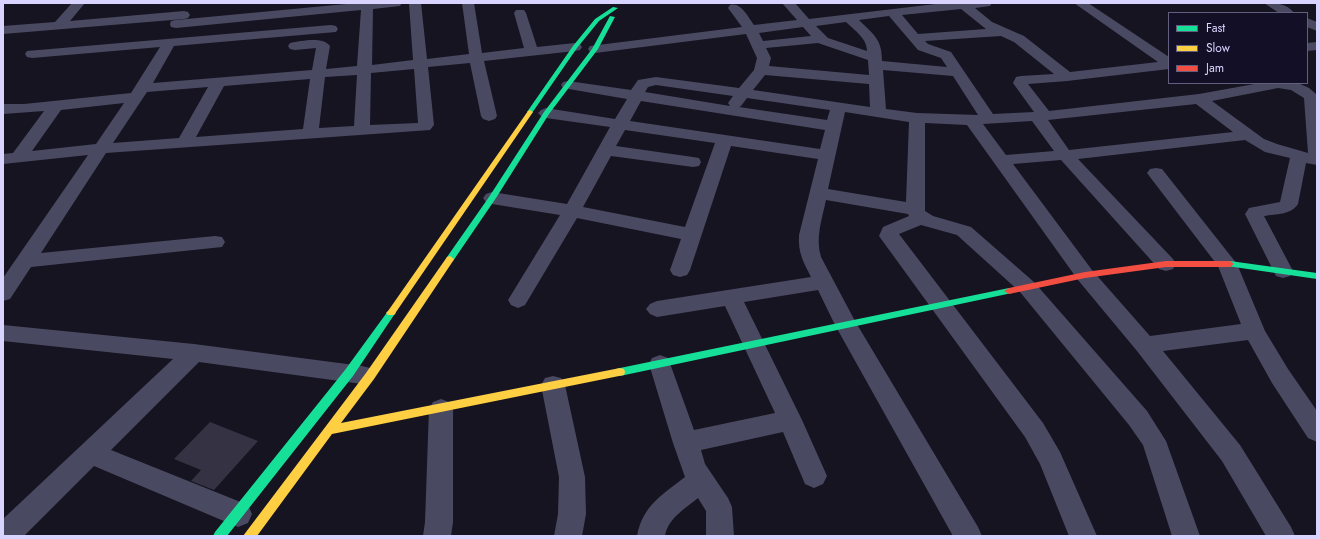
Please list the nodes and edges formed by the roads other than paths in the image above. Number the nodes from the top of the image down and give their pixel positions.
1 (79, 3) edge
2 (194, 3) edge
3 (264, 3) edge
4 (396, 3) edge
5 (415, 3) edge
6 (468, 3) edge
7 (788, 3) edge
8 (857, 3) edge
9 (986, 3) edge
10 (1080, 3) edge
11 (1270, 3) edge
12 (617, 5) edge
13 (964, 5) junction
14 (367, 6) junction
15 (734, 8) dead end
16 (135, 9) dead end
17 (310, 11) junction
18 (520, 12) dead end
19 (892, 12) junction
20 (1286, 12) edge
21 (871, 15) junction
22 (250, 17) junction
23 (848, 18) junction
24 (127, 20) junction
25 (180, 20) junction
26 (1308, 22) edge
27 (806, 23) junction
28 (58, 26) junction
29 (1317, 27) edge
30 (331, 29) dead end
31 (3, 30) edge
32 (751, 30) junction
33 (306, 31) junction
34 (1002, 32) junction
35 (233, 37) junction
36 (914, 38) junction
37 (820, 39) junction
38 (166, 43) junction
39 (759, 45) junction
40 (289, 47) dead end
41 (575, 47) junction
42 (595, 49) junction
43 (532, 52) junction
44 (32, 54) dead end
45 (476, 58) junction
46 (876, 61) junction
47 (1168, 63) edge
48 (420, 64) junction
49 (1168, 64) edge
50 (364, 70) junction
51 (761, 70) junction
52 (958, 72) junction
53 (318, 74) junction
54 (1067, 76) junction
55 (877, 80) junction
56 (219, 81) junction
57 (568, 85) junction
58 (138, 92) junction
59 (741, 93) junction
60 (636, 96) junction
61 (1199, 99) junction
62 (57, 105) junction
63 (3, 109) edge
64 (731, 109) junction
65 (878, 112) junction
66 (546, 114) junction
67 (489, 116) dead end
68 (835, 116) junction
69 (1041, 116) junction
70 (917, 118) junction
71 (981, 119) junction
72 (620, 124) junction
73 (362, 130) junction
74 (310, 133) junction
75 (1247, 135) junction
76 (725, 139) junction
77 (184, 143) junction
78 (100, 149) junction
79 (606, 150) junction
80 (826, 155) junction
81 (1065, 155) junction
82 (1299, 156) junction
83 (19, 157) junction
84 (3, 159) edge
85 (1001, 160) junction
86 (1317, 160) edge
87 (694, 162) dead end
88 (1156, 173) dead end
89 (818, 193) junction
90 (492, 198) junction
91 (572, 211) junction
92 (918, 213) junction
93 (693, 235) junction
94 (215, 242) dead end
95 (26, 261) junction
96 (1166, 264) junction
97 (1227, 264) junction
98 (680, 270) dead end
99 (1283, 271) junction
100 (1085, 275) junction
101 (1317, 276) edge
102 (824, 282) junction
103 (1027, 287) junction
104 (3, 294) edge
105 (731, 297) junction
106 (518, 300) dead end
107 (941, 306) junction
108 (657, 309) dead end
109 (846, 325) junction
110 (1254, 331) junction
111 (3, 333) edge
112 (752, 344) junction
113 (1145, 345) junction
114 (194, 353) junction
115 (660, 364) junction
116 (349, 373) junction
117 (370, 376) junction
118 (553, 385) junction
119 (441, 409) junction
120 (790, 420) junction
121 (330, 430) junction
122 (1317, 431) edge
123 (685, 443) junction
124 (91, 452) junction
125 (814, 476) dead end
126 (700, 481) junction
127 (243, 525) edge
128 (5, 536) edge
129 (219, 536) edge
130 (436, 536) edge
131 (568, 536) edge
132 (651, 536) edge
133 (720, 536) edge
134 (968, 536) edge
135 (1083, 536) edge
136 (1186, 536) edge
137 (1281, 536) edge

1 - 28 street
2 - 25 street
3 - 22 street
4 - 14 street
5 - 48 street
6 - 45 street
7 - 27 street
8 - 21 street
9 - 13 street
10 - 47 street
11 - 20 street
12 - 41 main road
12 - 42 main road
13 - 19 street
13 - 34 street
14 - 17 street
14 - 50 street
15 - 32 street
16 - 24 street
17 - 22 street
17 - 33 street
18 - 43 street
19 - 21 street
19 - 36 street
21 - 23 street
22 - 25 street
22 - 35 street
23 - 27 street
23 - 46 street
24 - 25 street
24 - 28 street
25 - 38 street
26 - 29 street
27 - 32 street
27 - 37 street
28 - 31 street
30 - 33 street
32 - 39 street
32 - 42 street
33 - 35 street
34 - 36 street
34 - 54 street
35 - 38 street
36 - 52 street
37 - 39 street
37 - 46 street
38 - 44 street
38 - 58 street
39 - 51 street
40 - 53 street
41 - 43 street
41 - 116 main road
42 - 57 main road
43 - 45 street
45 - 48 street
45 - 67 street
46 - 52 street
46 - 55 street
48 - 50 street
48 - 73 street
49 - 54 street
50 - 53 street
50 - 73 street
51 - 55 street
51 - 59 street
52 - 71 street
53 - 56 street
53 - 74 street
54 - 69 street
55 - 65 street
56 - 58 street
56 - 77 street
57 - 60 street
57 - 66 main road
58 - 62 street
58 - 78 street
59 - 60 street
59 - 64 street
59 - 68 street
60 - 64 street
60 - 72 street
61 - 69 street
61 - 75 street
61 - 86 street
62 - 63 street
62 - 83 street
64 - 68 street
65 - 68 street
65 - 70 street
66 - 72 street
66 - 90 main road
68 - 80 street
69 - 71 street
69 - 81 street
70 - 71 street
70 - 92 street
71 - 85 street
72 - 76 street
72 - 79 street
73 - 74 street
74 - 77 street
75 - 81 street
75 - 82 street
76 - 80 street
76 - 93 street
77 - 78 street
78 - 83 street
78 - 95 street
79 - 87 street
79 - 91 street
80 - 89 street
81 - 85 street
81 - 96 street
82 - 86 street
82 - 99 street
83 - 84 street
85 - 100 street
88 - 97 street
89 - 92 street
89 - 102 street
90 - 91 street
90 - 117 main road
91 - 93 street
91 - 106 street
92 - 103 street
92 - 107 street
93 - 98 street
94 - 95 street
95 - 104 street
96 - 97 main road
96 - 100 main road
97 - 99 main road
97 - 110 street
99 - 101 main road
100 - 103 main road
100 - 113 street
102 - 105 street
102 - 109 street
103 - 107 main road
103 - 136 street
105 - 108 street
105 - 112 street
107 - 109 main road
107 - 135 street
109 - 112 main road
109 - 134 street
110 - 113 street
110 - 122 street
111 - 114 street
112 - 115 main road
112 - 120 street
113 - 137 street
114 - 116 street
114 - 124 street
115 - 118 main road
115 - 123 street
116 - 117 street
116 - 127 main road
117 - 121 main road
118 - 119 main road
118 - 131 street
119 - 121 main road
119 - 130 street
120 - 123 street
120 - 125 street
121 - 127 main road
123 - 126 street
124 - 127 street
124 - 128 street
126 - 132 street
126 - 133 street
127 - 129 main road

